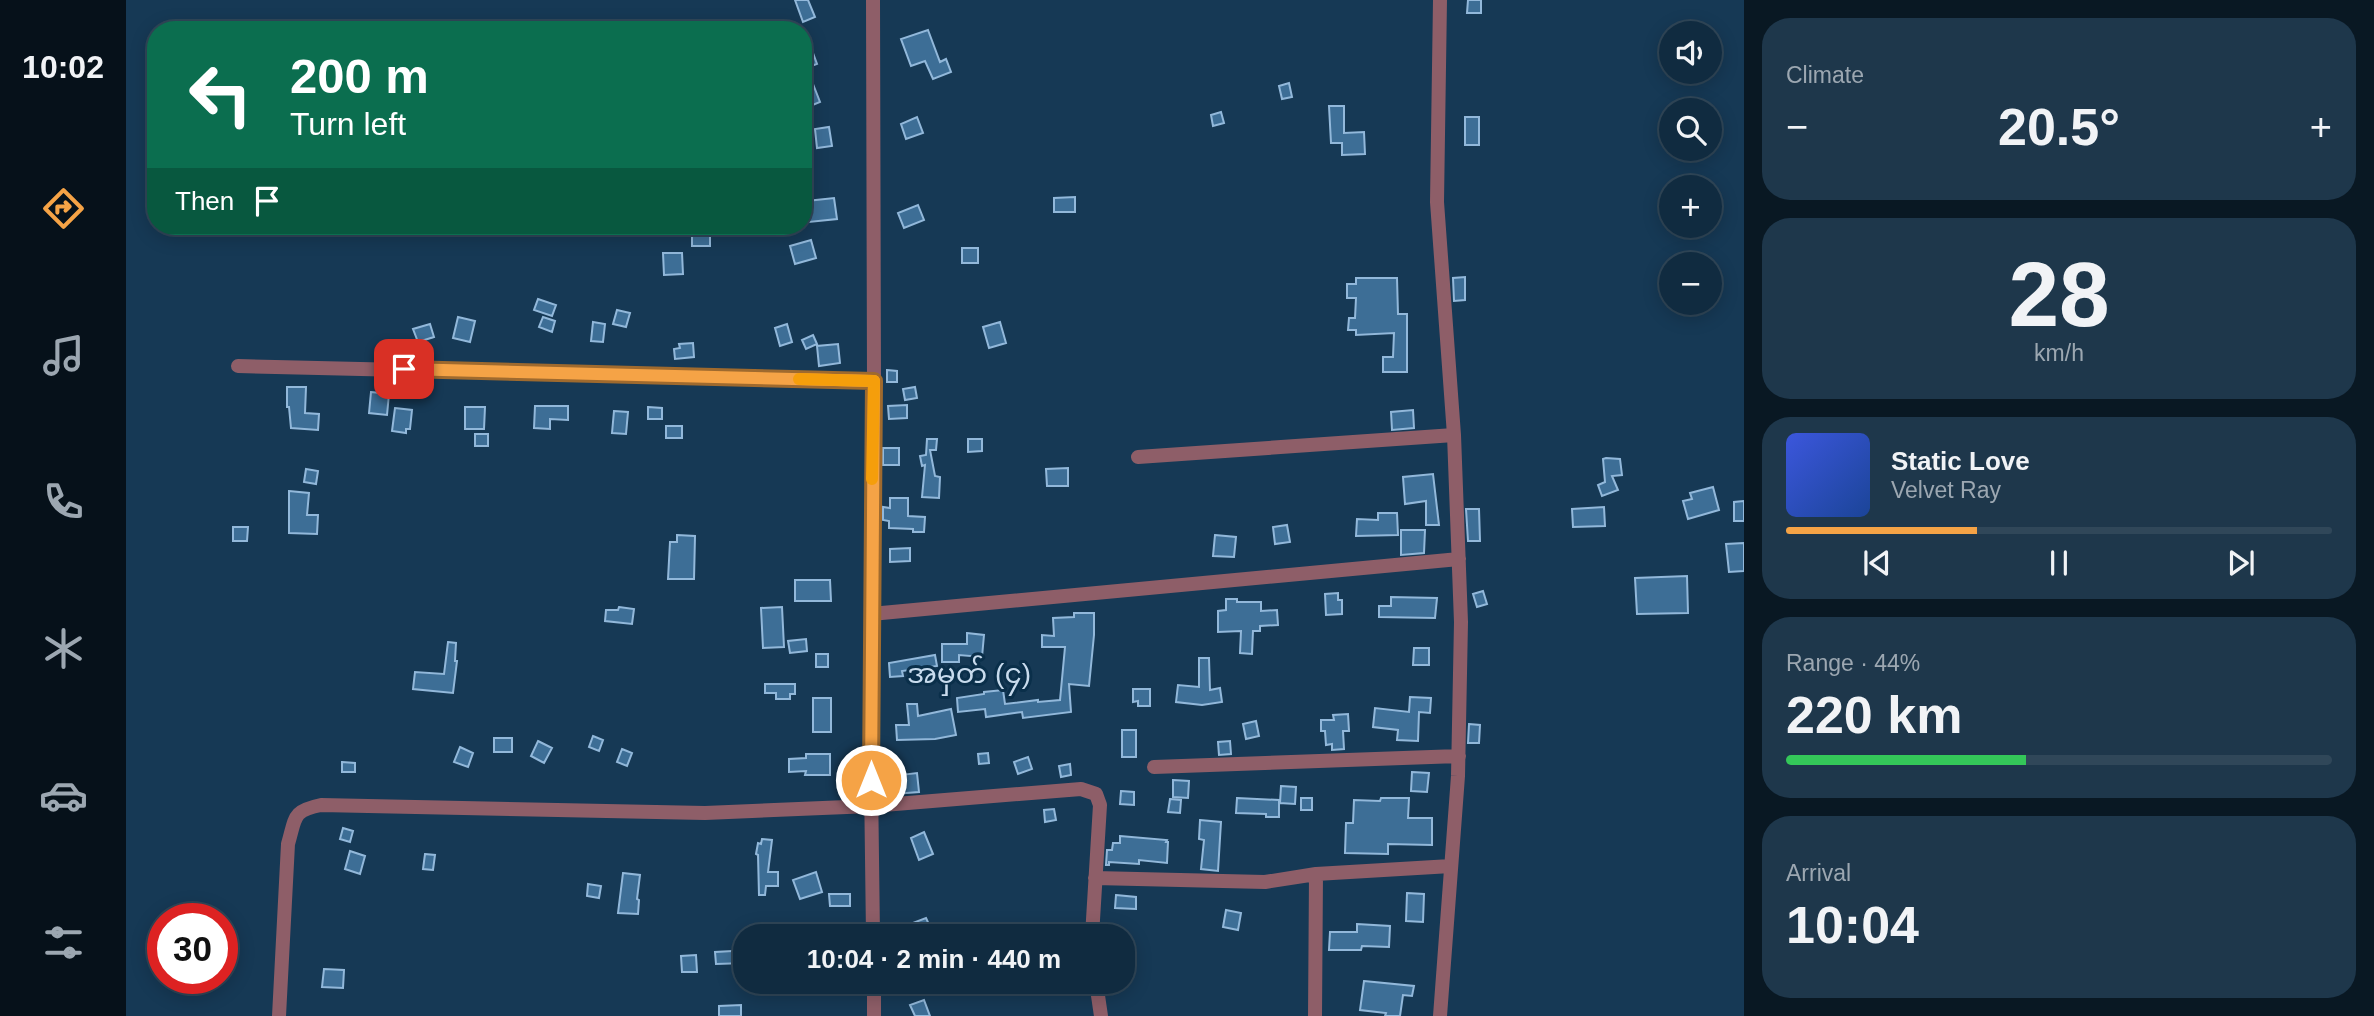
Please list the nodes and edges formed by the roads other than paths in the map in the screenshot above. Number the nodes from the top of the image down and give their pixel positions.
1 (873, 0) edge
2 (1440, 0) edge
3 (238, 366) dead end
4 (874, 381) junction
5 (1454, 435) junction
6 (1138, 457) dead end
7 (1459, 559) junction
8 (871, 614) junction
9 (1459, 756) junction
10 (1154, 767) dead end
11 (871, 806) junction
12 (1451, 866) junction
13 (1316, 874) junction
14 (1095, 878) junction
15 (873, 924) edge
16 (1093, 924) edge
17 (874, 994) edge
18 (1098, 994) edge
19 (279, 1016) edge
20 (874, 1016) edge
21 (1101, 1016) edge
22 (1315, 1016) edge
23 (1440, 1016) edge

1 - 4 street
2 - 5 street
3 - 4 street
4 - 8 street
5 - 6 street
5 - 7 street
7 - 8 street
7 - 9 street
8 - 11 street
9 - 10 street
9 - 12 street
11 - 14 street
11 - 15 street
11 - 19 street
12 - 13 street
12 - 23 street
13 - 14 street
13 - 22 street
14 - 16 street
17 - 20 street
18 - 21 street

